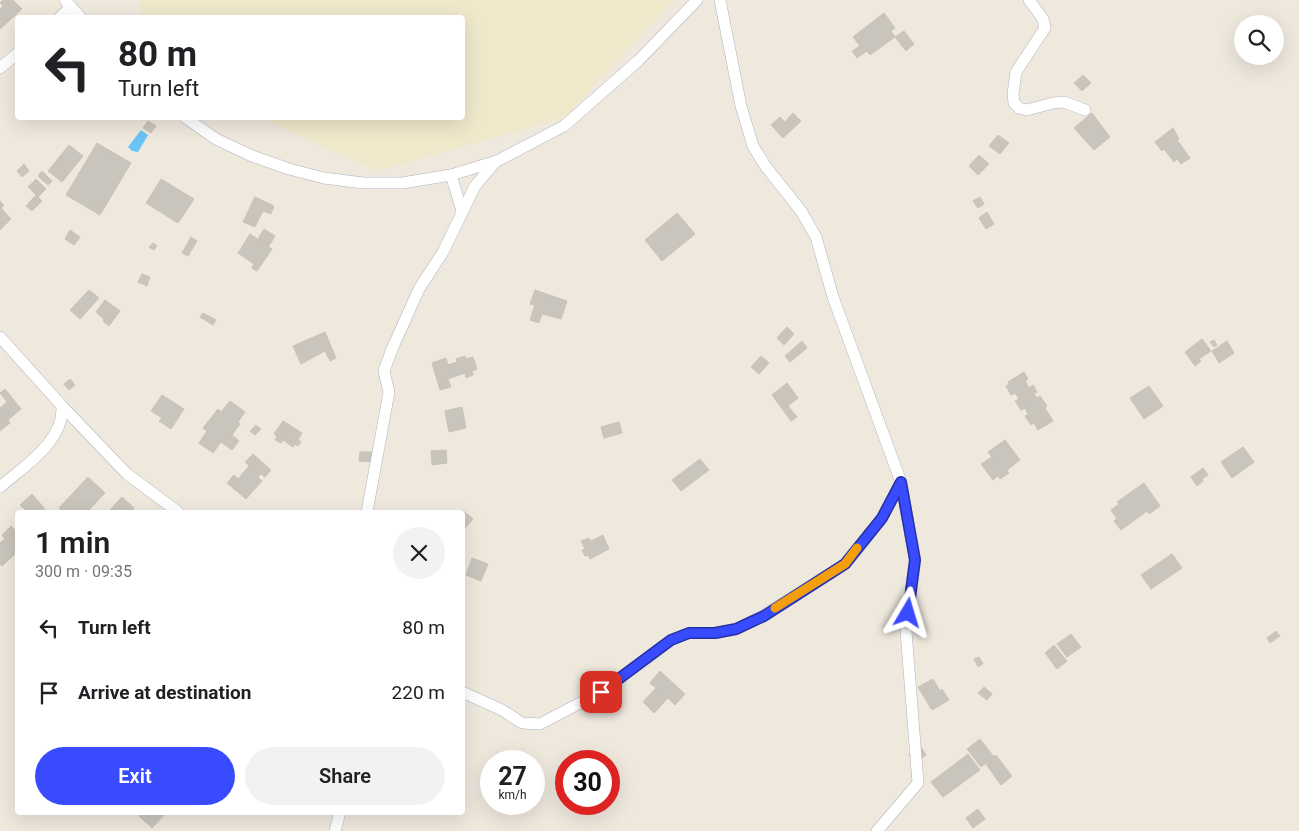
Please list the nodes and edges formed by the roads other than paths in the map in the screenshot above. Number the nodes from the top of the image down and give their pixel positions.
1 (697, 0) edge
2 (720, 0) edge
3 (1029, 0) edge
4 (68, 3) edge
5 (61, 15) edge
6 (78, 15) edge
7 (15, 56) edge
8 (0, 68) edge
9 (1085, 110) dead end
10 (189, 120) edge
11 (497, 161) junction
12 (451, 175) junction
13 (462, 210) junction
14 (0, 337) edge
15 (62, 406) junction
16 (901, 482) junction
17 (0, 487) edge
18 (175, 510) edge
19 (367, 510) edge
20 (465, 693) edge
21 (339, 815) edge
22 (335, 831) edge
23 (877, 831) edge

1 - 11 street
2 - 16 street
3 - 9 street
4 - 5 street
4 - 6 street
7 - 8 street
10 - 12 street
11 - 12 street
11 - 13 street
12 - 13 street
13 - 19 street
14 - 15 street
15 - 17 street
15 - 18 street
16 - 20 street
16 - 23 street
21 - 22 street

